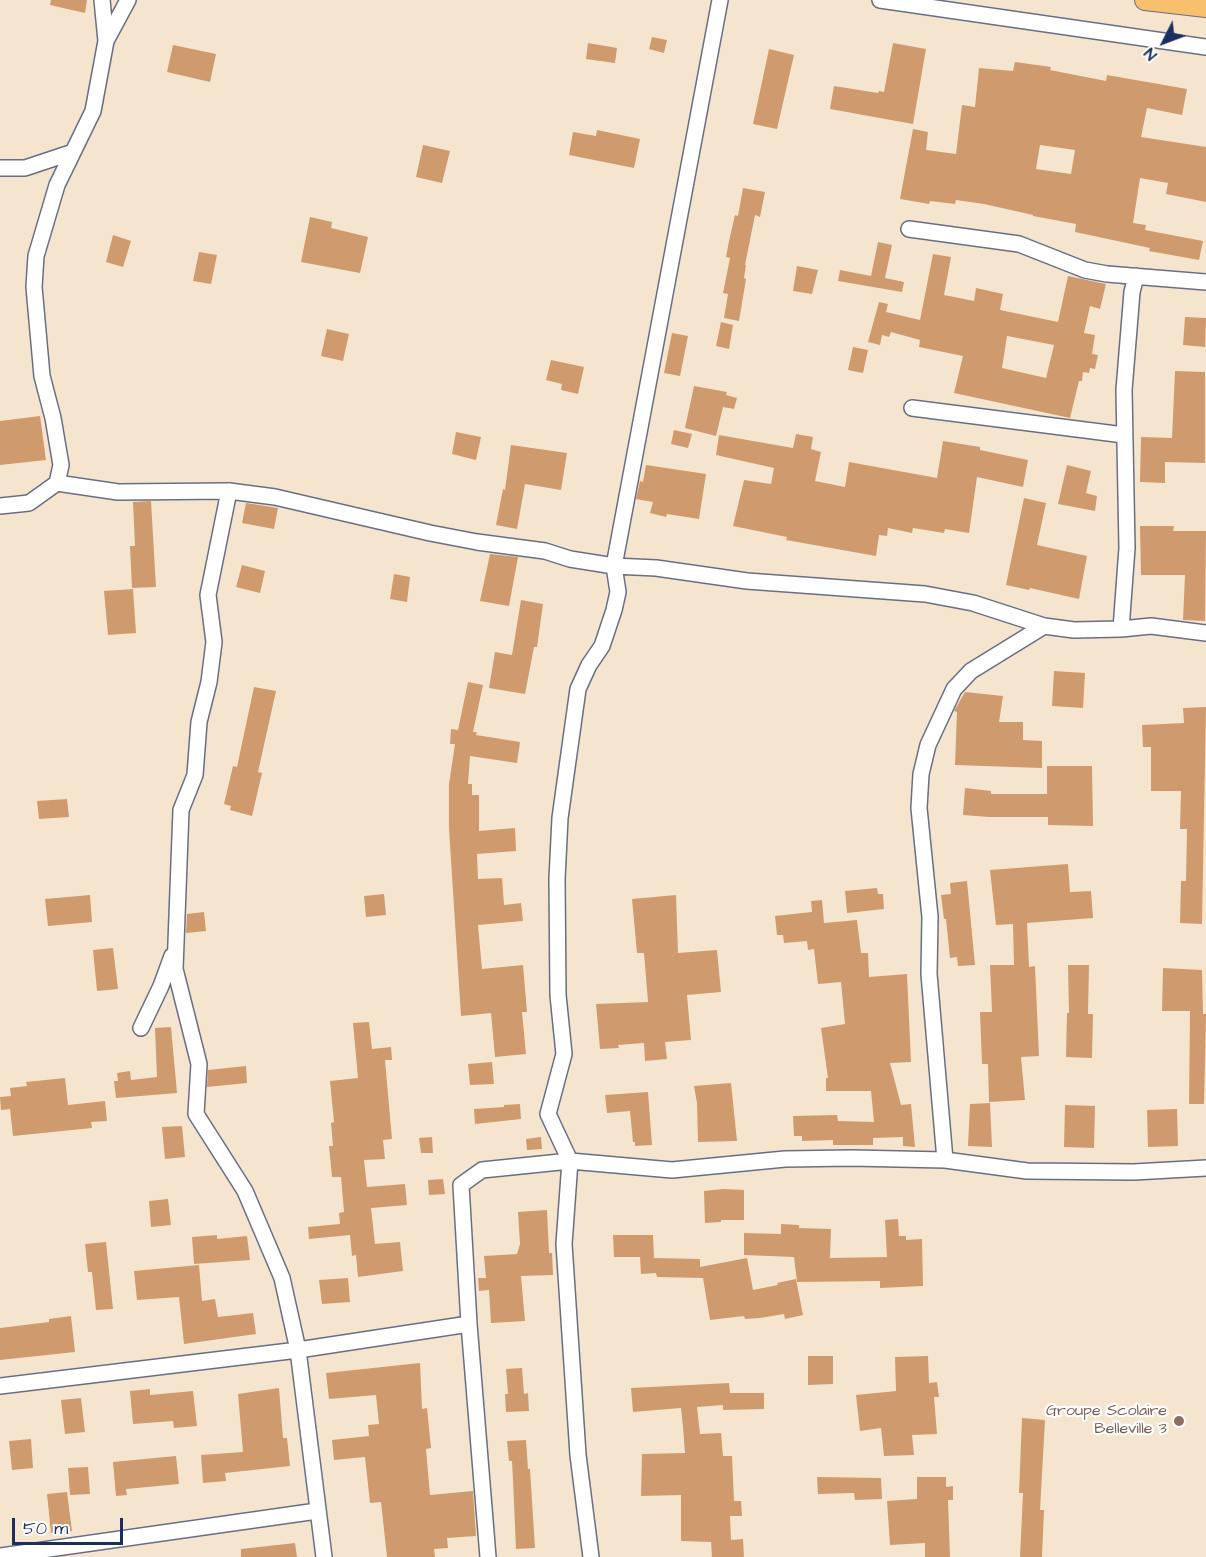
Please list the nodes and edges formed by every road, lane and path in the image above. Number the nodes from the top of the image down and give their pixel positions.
1 (102, 0) edge
2 (128, 0) edge
3 (720, 0) edge
4 (880, 0) edge
5 (1145, 0) edge
6 (1206, 7) edge
7 (106, 41) junction
8 (1206, 47) edge
9 (73, 152) junction
10 (0, 168) edge
11 (909, 229) dead end
12 (1136, 276) junction
13 (1206, 282) edge
14 (912, 408) dead end
15 (1124, 435) junction
16 (57, 483) junction
17 (229, 490) junction
18 (0, 506) edge
19 (614, 566) junction
20 (1044, 626) junction
21 (1121, 629) junction
22 (1206, 633) edge
23 (176, 947) junction
24 (141, 1028) dead end
25 (945, 1160) junction
26 (570, 1161) junction
27 (1206, 1168) edge
28 (469, 1324) junction
29 (298, 1350) junction
30 (0, 1386) edge
31 (317, 1511) junction
32 (0, 1556) edge
33 (324, 1557) edge
34 (488, 1557) edge
35 (591, 1557) edge

1 - 7 street
2 - 7 street
3 - 19 street
4 - 8 street
5 - 6 main road
7 - 9 street
9 - 10 street
9 - 16 street
11 - 12 street
12 - 13 street
12 - 15 street
14 - 15 street
15 - 21 street
16 - 17 street
16 - 18 street
17 - 19 street
17 - 23 street
19 - 20 street
19 - 26 street
20 - 21 street
20 - 25 street
21 - 22 street
23 - 24 street
23 - 29 street
25 - 26 street
25 - 27 street
26 - 28 street
26 - 35 street
28 - 29 street
28 - 34 street
29 - 30 street
29 - 31 street
31 - 32 street
31 - 33 street

